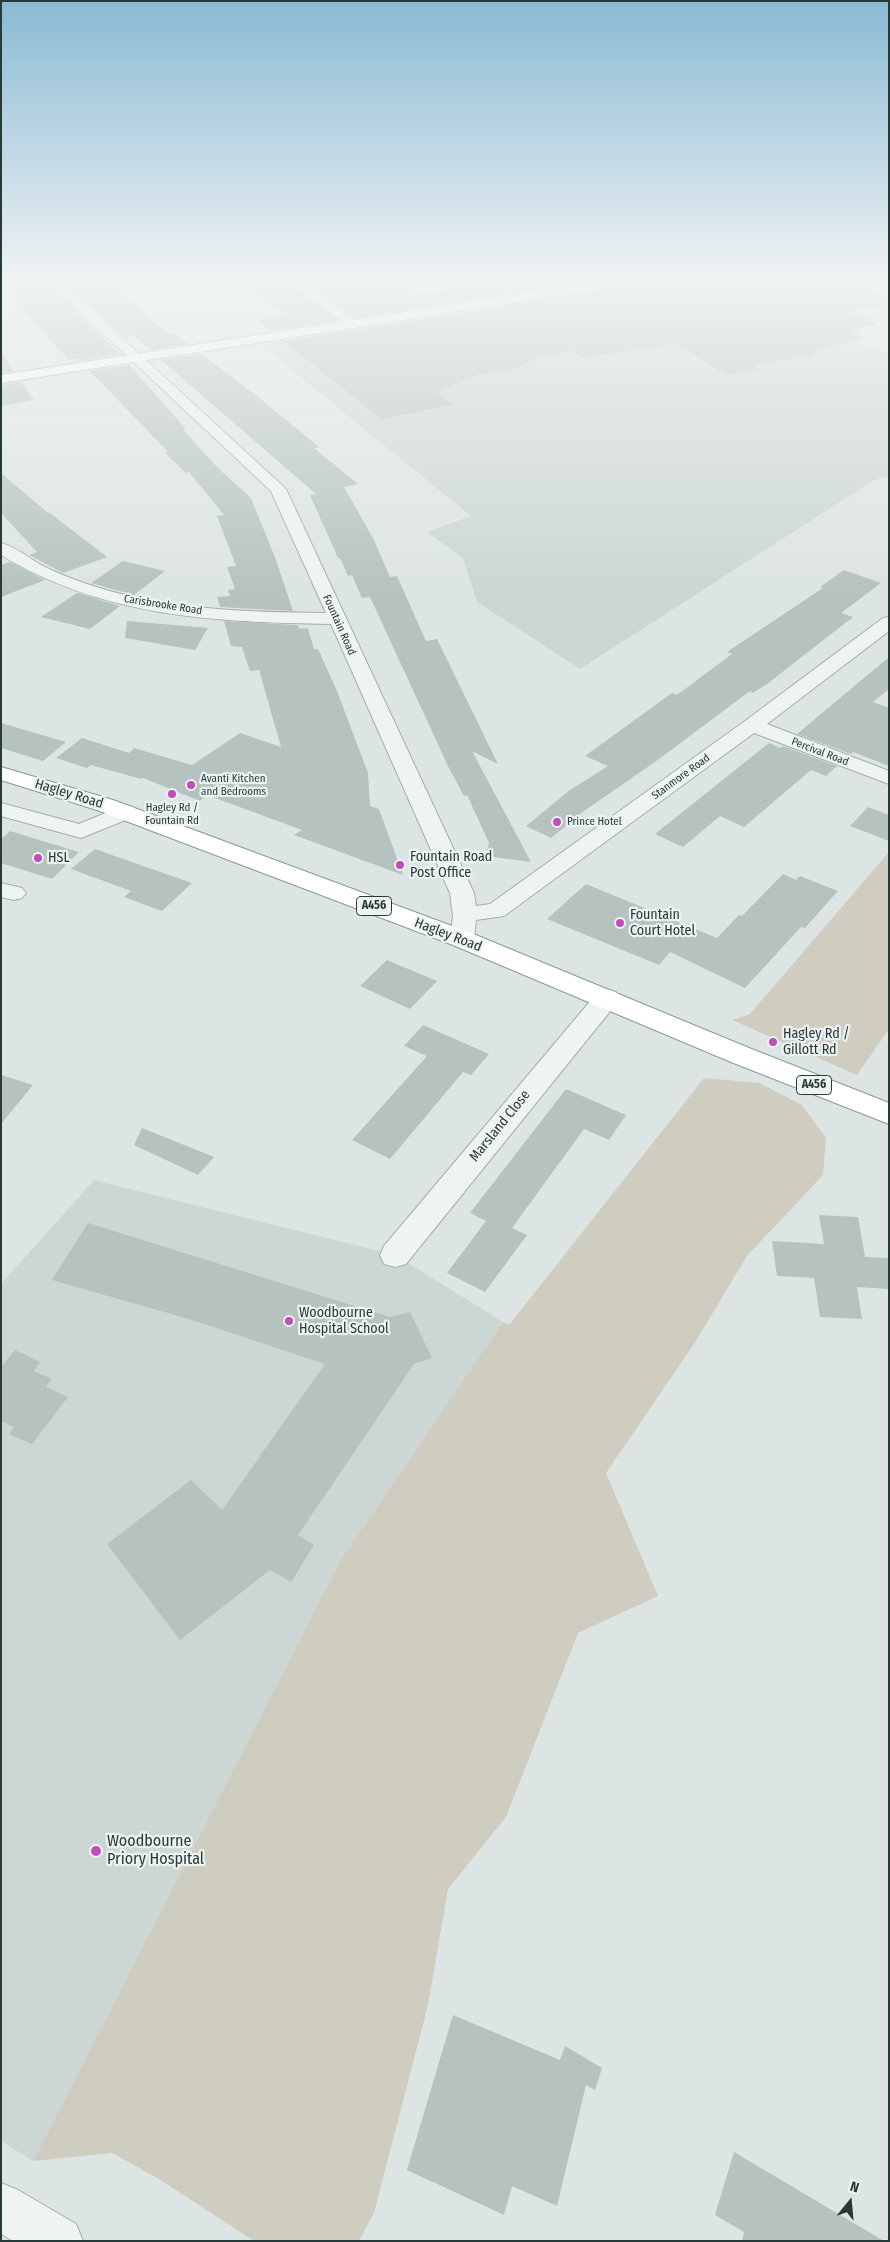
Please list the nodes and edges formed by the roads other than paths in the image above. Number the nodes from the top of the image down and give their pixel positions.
1 (164, 385) edge
2 (1, 548) edge
3 (336, 619) junction
4 (889, 622) edge
5 (752, 725) junction
6 (1, 773) edge
7 (889, 778) edge
8 (3, 812) edge
9 (125, 812) junction
10 (466, 914) junction
11 (462, 939) junction
12 (607, 998) junction
13 (889, 1114) edge
14 (395, 1255) dead end
15 (1, 2207) edge
16 (59, 2241) edge

1 - 3 street, Fountain Road
2 - 3 street, Carisbrooke Road
3 - 10 street, Fountain Road
4 - 5 street, Stanmore Road
5 - 7 street, Percival Road
5 - 10 street, Stanmore Road
6 - 9 main road, Hagley Road / A456
8 - 9 street
9 - 11 main road, Hagley Road / A456
10 - 11 street, Fountain Road
11 - 12 main road, Hagley Road / A456
12 - 13 main road, Hagley Road / A456
12 - 14 street, Marsland Close
15 - 16 street

